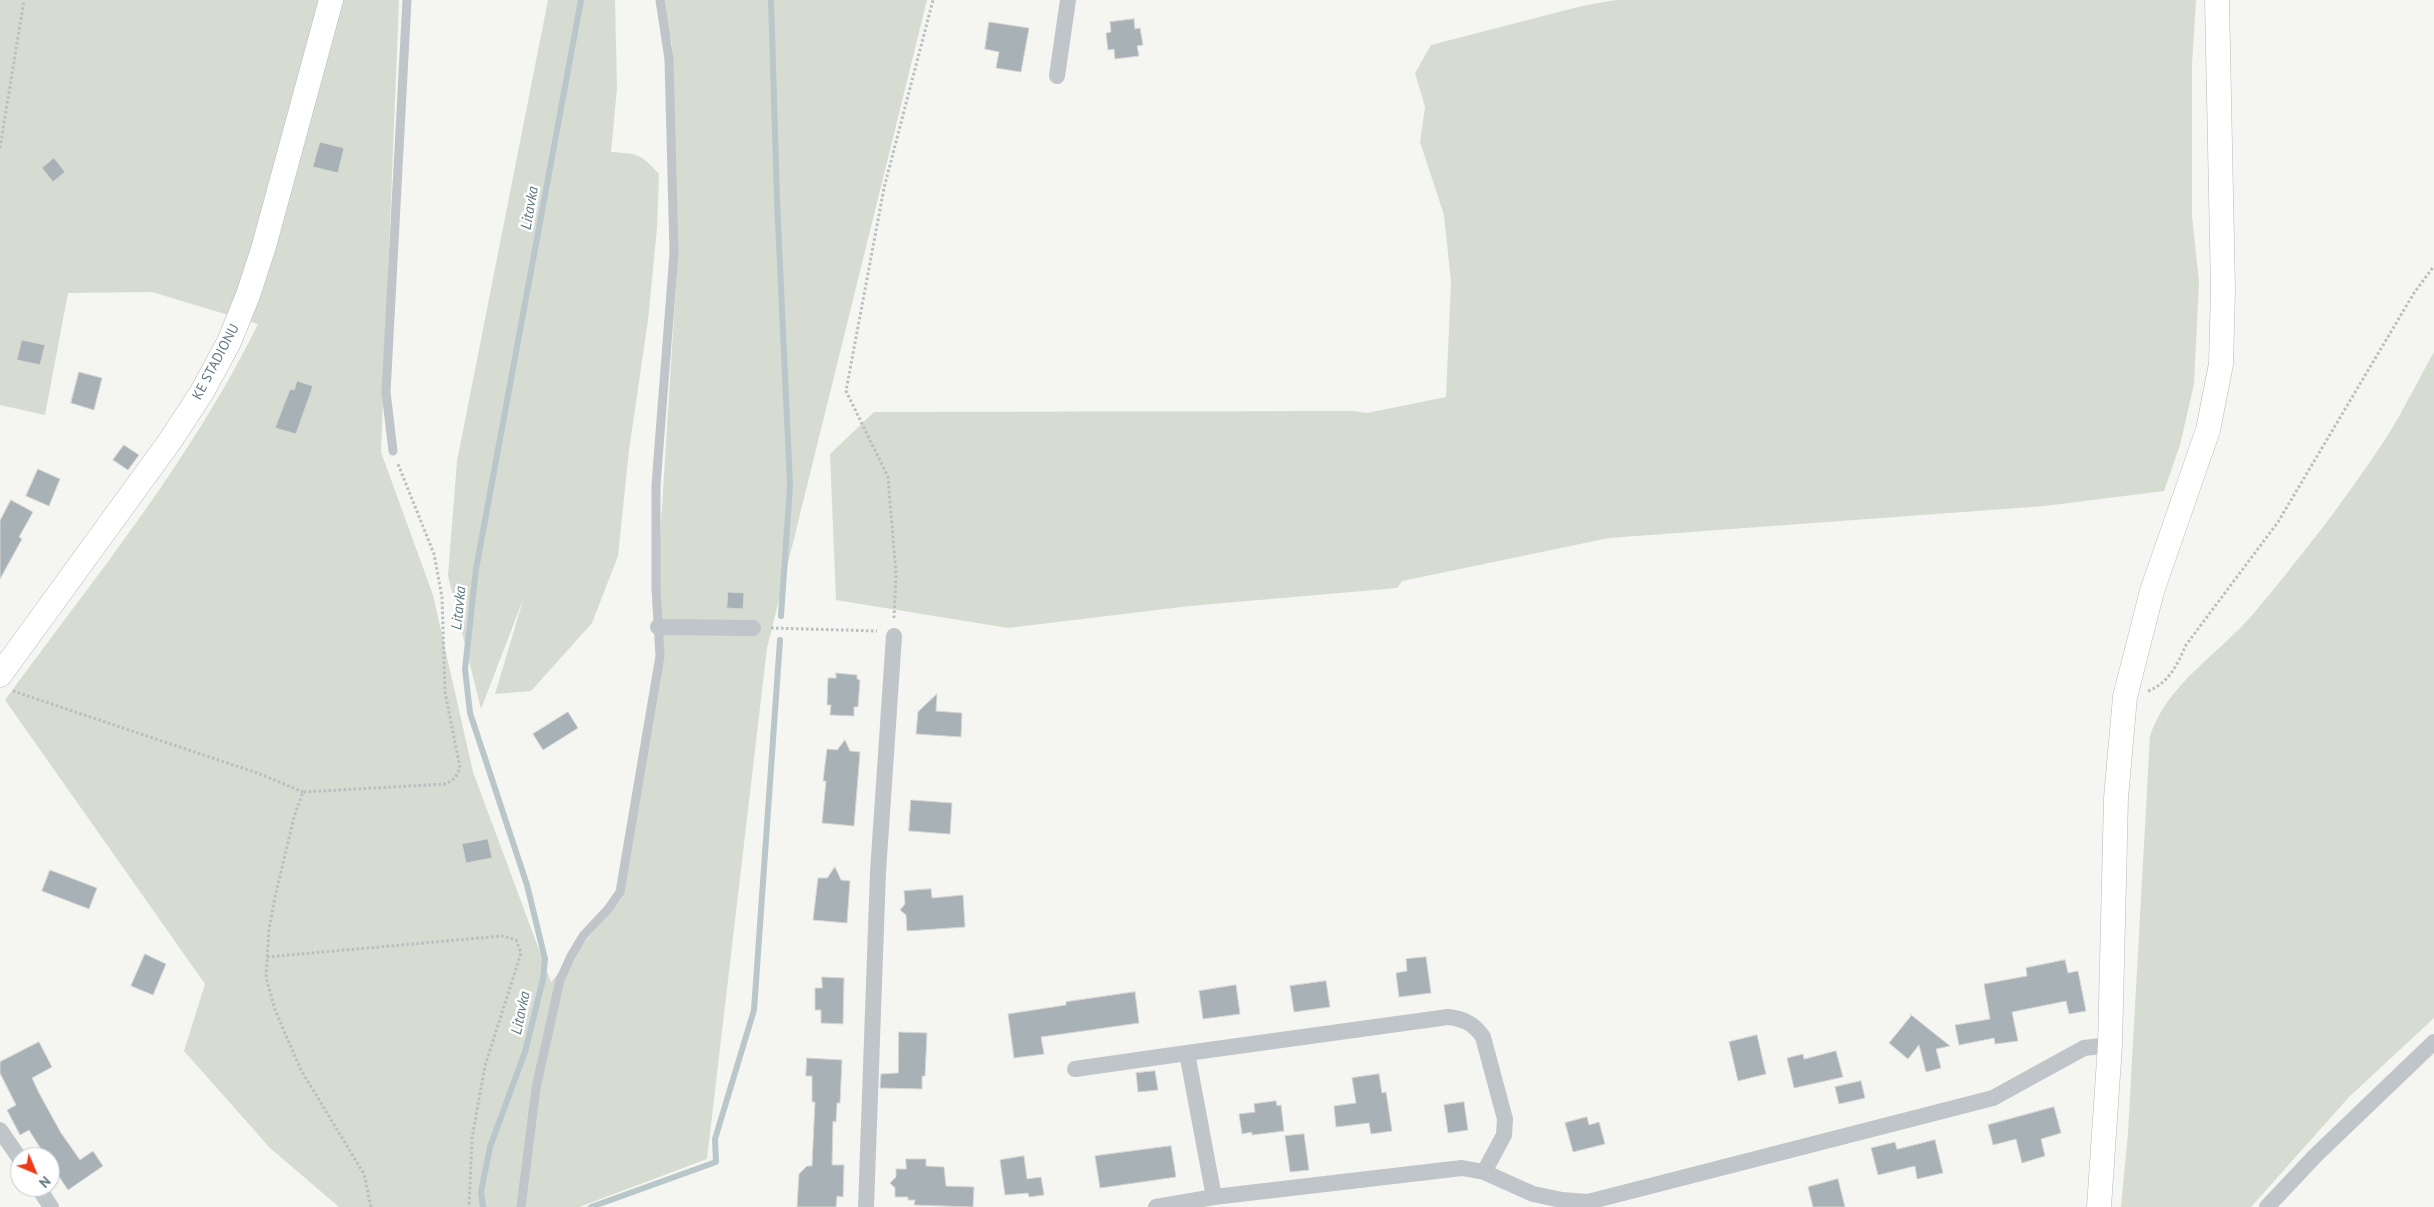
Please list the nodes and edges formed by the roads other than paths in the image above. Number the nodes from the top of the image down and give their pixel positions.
1 (330, 0) edge
2 (407, 0) edge
3 (660, 0) edge
4 (1068, 0) edge
5 (2217, 0) edge
6 (1057, 76) dead end
7 (393, 451) road end
8 (658, 626) junction
9 (752, 628) dead end
10 (894, 636) road end
11 (3, 682) edge
12 (2434, 1042) edge
13 (2110, 1045) junction
14 (1187, 1052) junction
15 (1075, 1069) dead end
16 (0, 1130) edge
17 (12, 1147) edge
18 (1484, 1172) junction
19 (1214, 1197) junction
20 (521, 1207) edge
21 (866, 1207) edge
22 (1156, 1207) edge
23 (2099, 1207) edge
24 (2267, 1207) edge

1 - 11 street, KE STADIONU
2 - 7 lane
3 - 8 lane
4 - 6 street
5 - 13 street
8 - 9 street
8 - 20 lane
10 - 21 street
12 - 24 street
13 - 18 street
13 - 23 street
14 - 15 street
14 - 18 street
14 - 19 street
16 - 17 street
18 - 19 street
19 - 22 street

